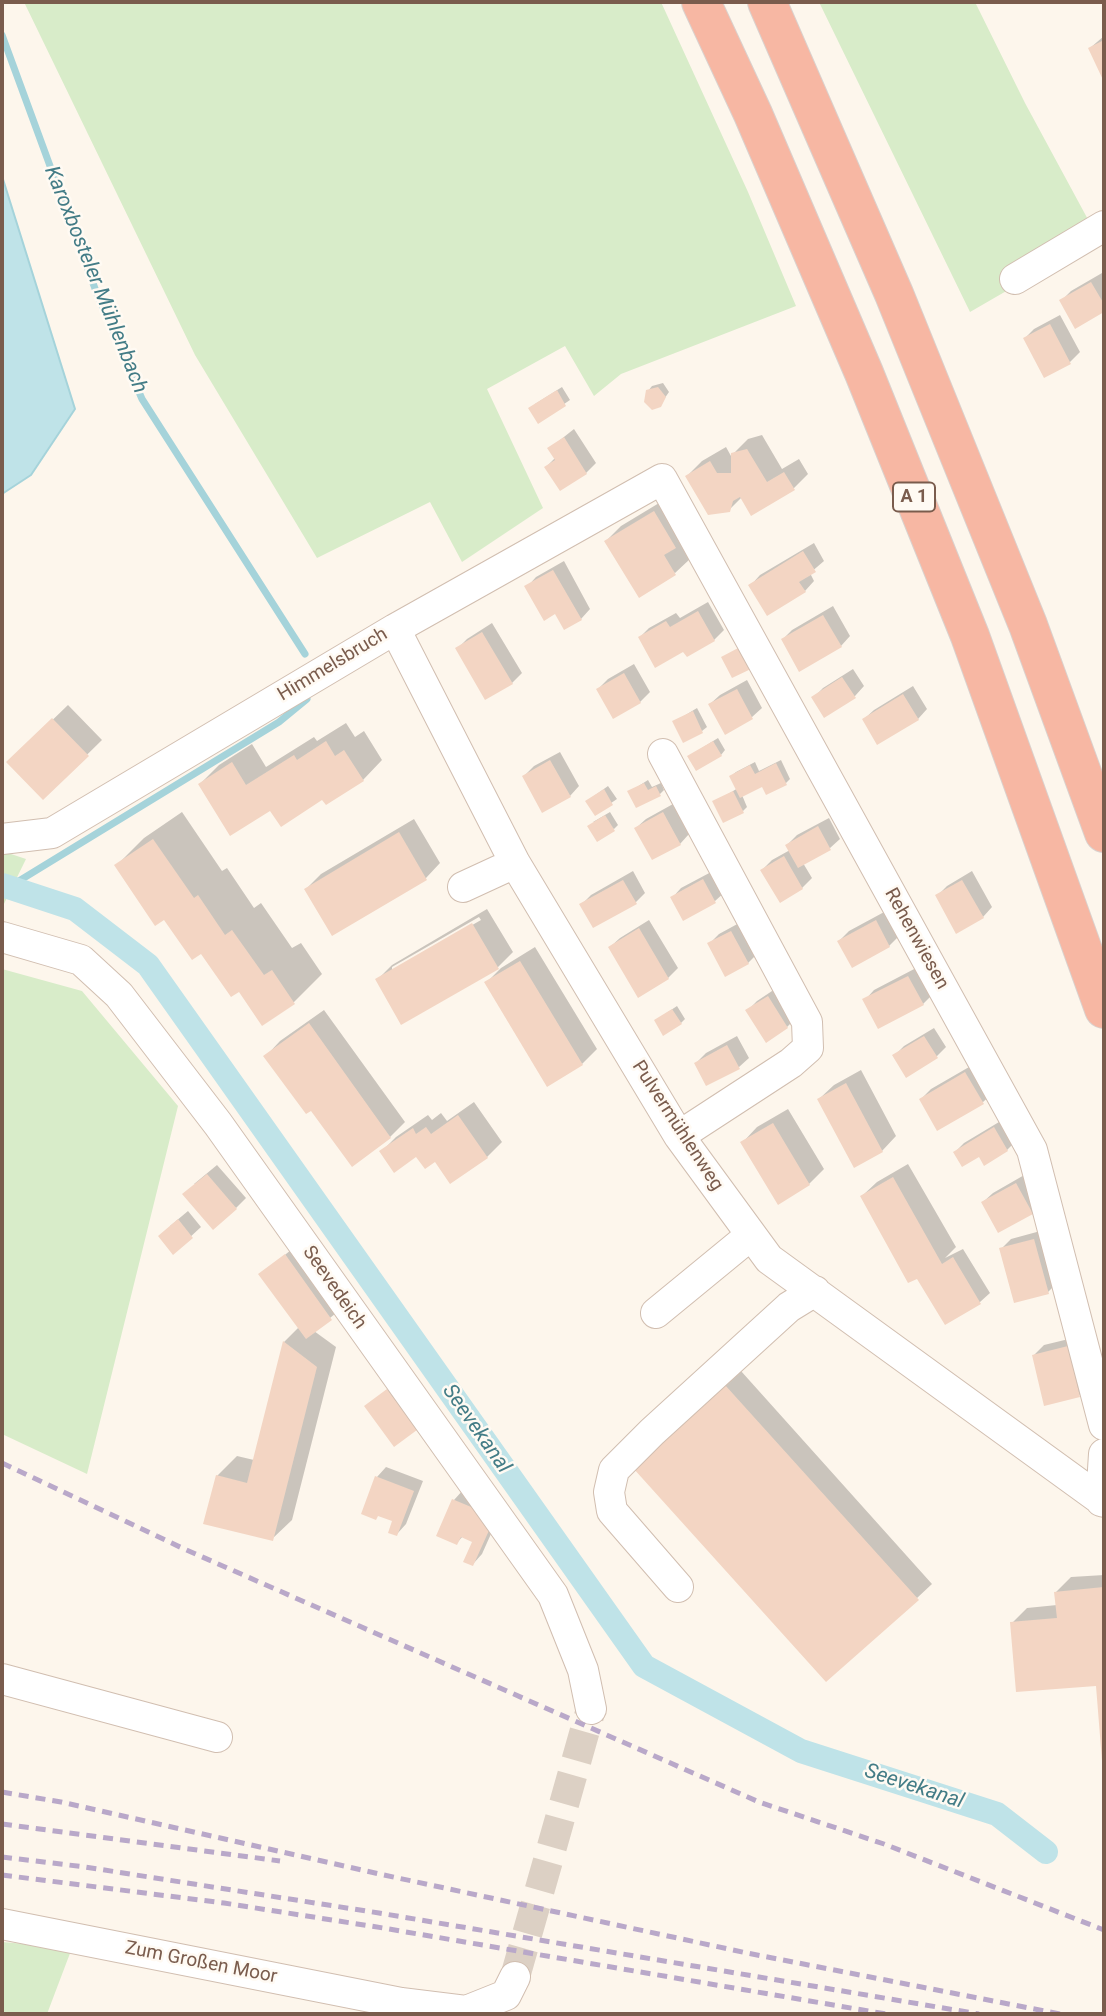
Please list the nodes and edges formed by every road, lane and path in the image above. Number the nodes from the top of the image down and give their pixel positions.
1 (701, 2) edge
2 (767, 2) edge
3 (1104, 226) edge
4 (1015, 278) dead end
5 (662, 479) joint
6 (395, 629) junction
7 (663, 754) dead end
8 (1104, 833) edge
9 (2, 839) edge
10 (515, 863) junction
11 (463, 887) dead end
12 (2, 937) edge
13 (1104, 1009) edge
14 (679, 1136) junction
15 (751, 1235) junction
16 (815, 1291) junction
17 (656, 1313) dead end
18 (1104, 1425) edge
19 (1104, 1454) edge
20 (1103, 1502) edge
21 (678, 1587) dead end
22 (2, 1679) edge
23 (591, 1709) tunnel mouth
24 (217, 1737) dead end
25 (2, 1924) edge
26 (515, 1977) tunnel mouth
27 (399, 2008) edge

1 - 13 highway, A 1
2 - 8 highway
3 - 4 street
5 - 6 street, Himmelsbruch
5 - 18 street, Rehenwiesen
6 - 9 street, Himmelsbruch
6 - 10 street, Pulvermühlenweg
7 - 14 street
10 - 11 street
10 - 14 street, Pulvermühlenweg
12 - 23 street, Seevedeich
14 - 15 street, Pulvermühlenweg
15 - 16 street, Pulvermühlenweg
15 - 17 street
16 - 20 street, Pulvermühlenweg
16 - 21 street
19 - 20 street
22 - 24 street
25 - 27 street, Zum Großen Moor
26 - 27 street

